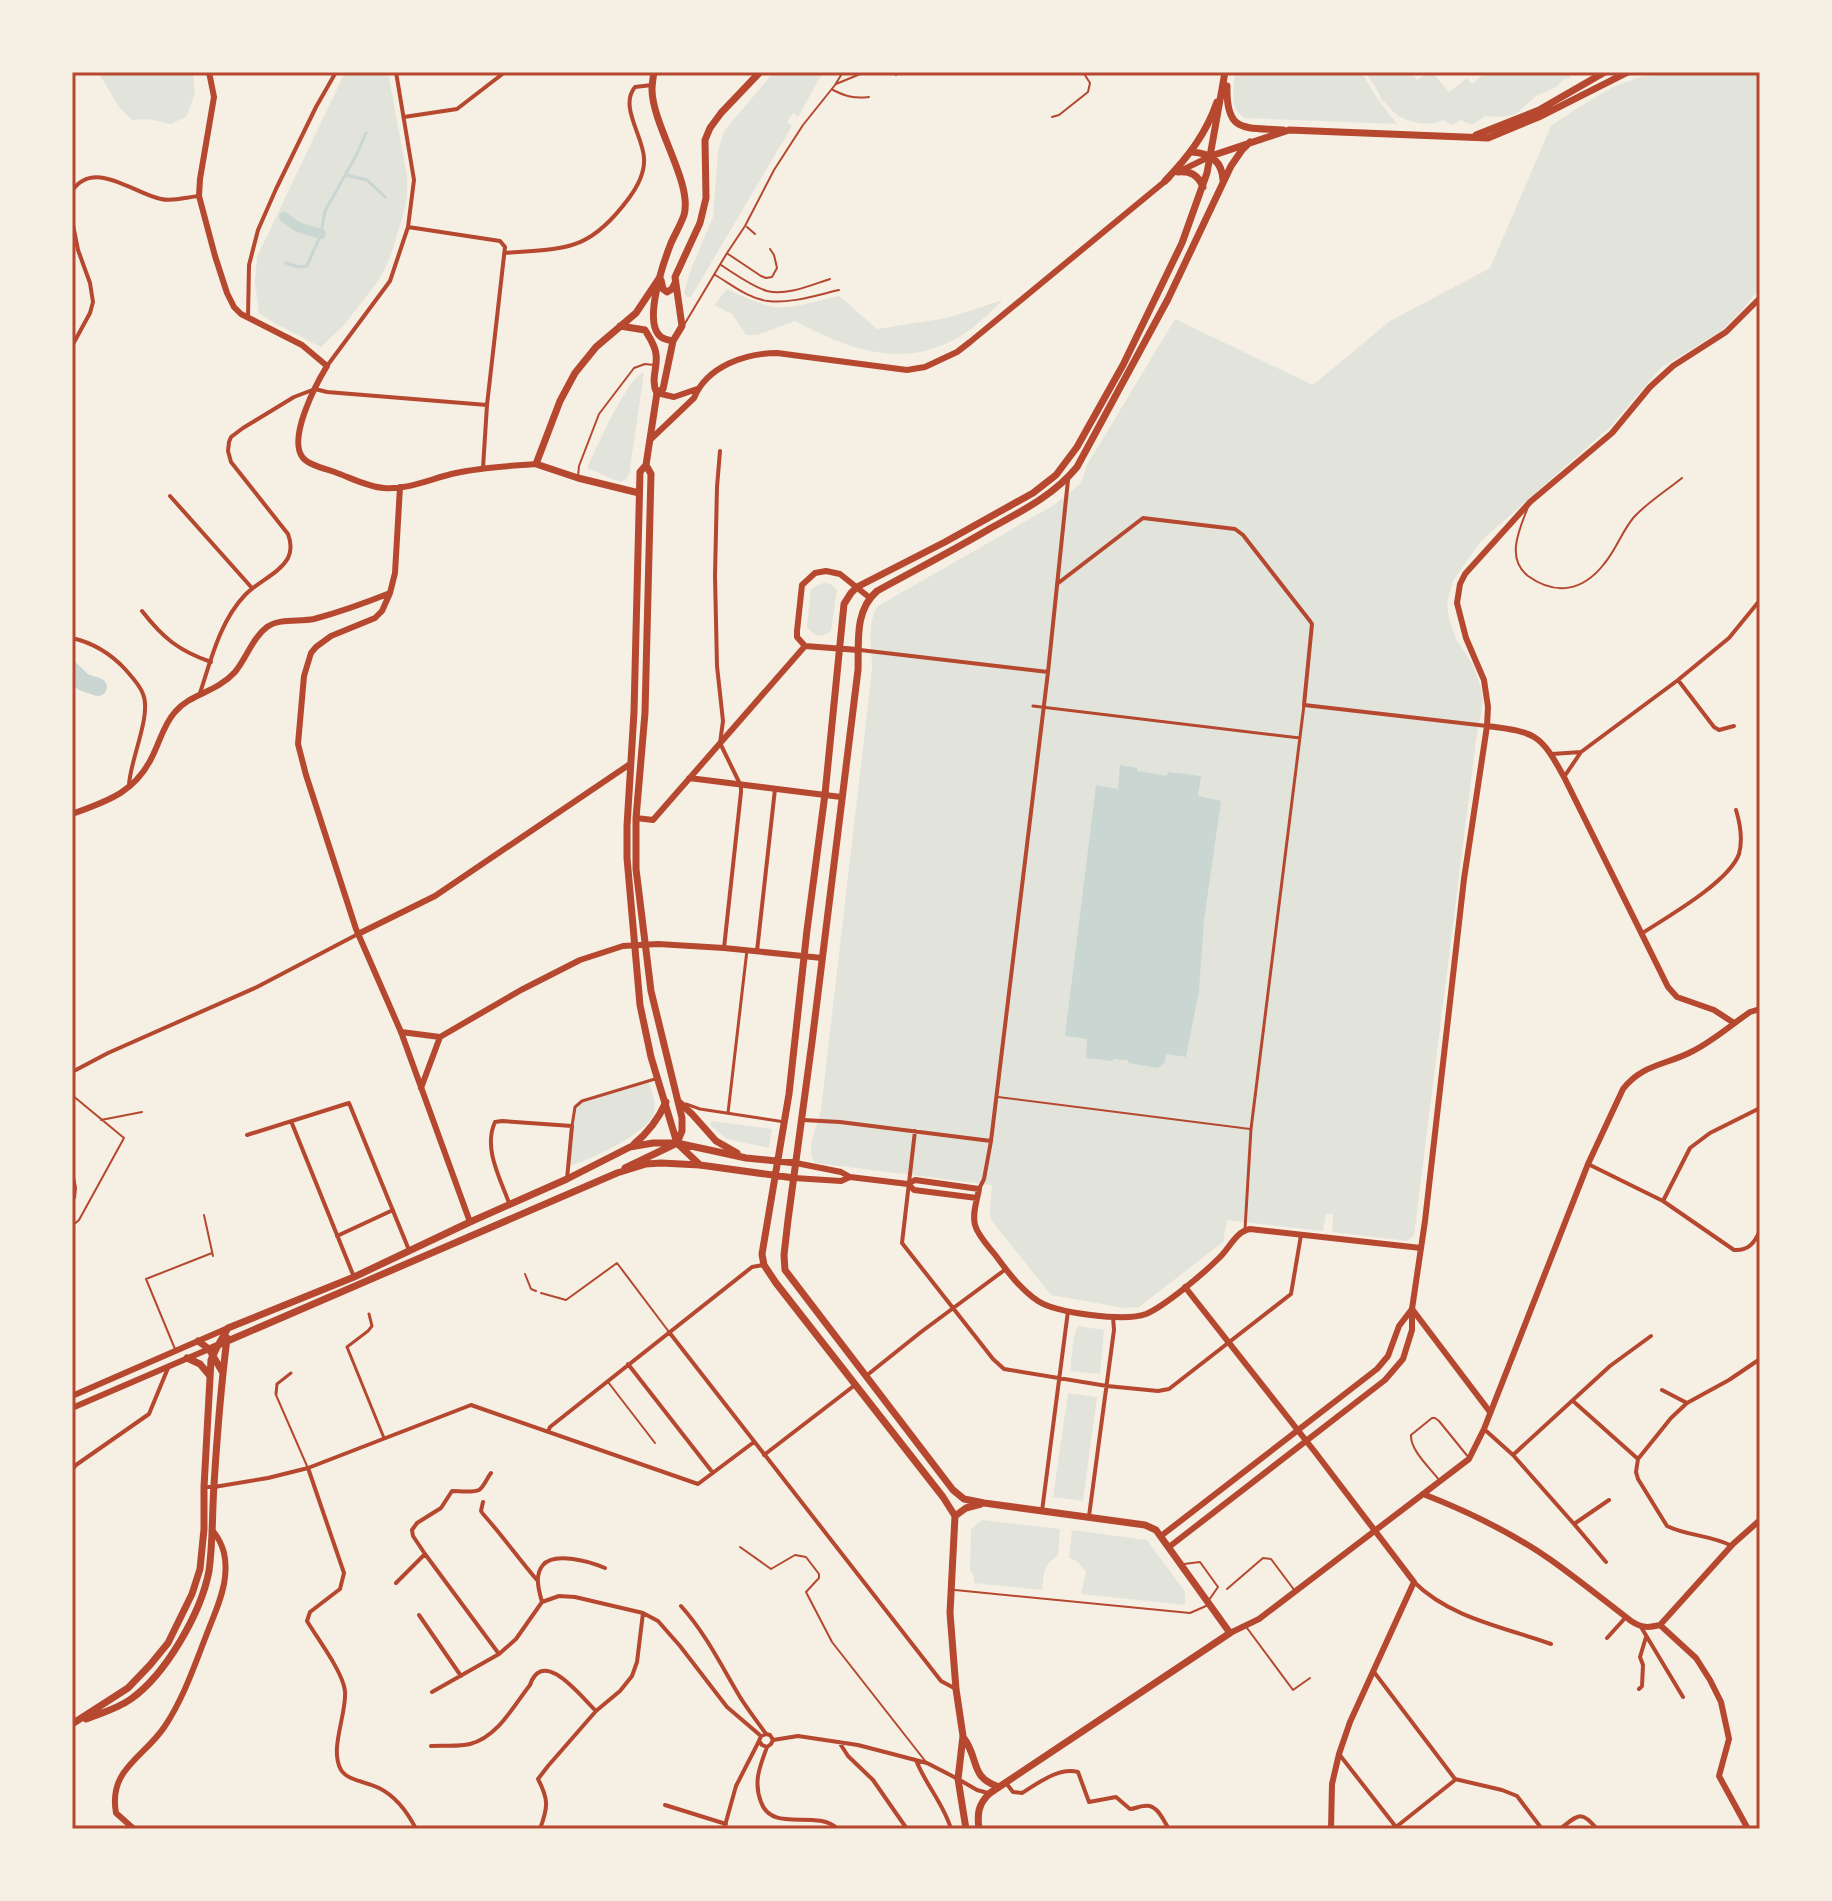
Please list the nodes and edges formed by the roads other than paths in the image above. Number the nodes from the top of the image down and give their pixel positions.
1 (209, 72) edge
2 (336, 72) edge
3 (505, 72) edge
4 (654, 72) edge
5 (760, 72) edge
6 (843, 72) edge
7 (865, 72) edge
8 (1083, 72) edge
9 (1605, 72) edge
10 (1628, 72) edge
11 (398, 73) edge
12 (1226, 74) edge
13 (652, 85) junction
14 (835, 85) junction
15 (832, 89) junction
16 (869, 97) dead end
17 (404, 117) junction
18 (1052, 117) dead end
19 (1289, 130) junction
20 (1467, 138) junction
21 (1250, 142) junction
22 (1192, 152) junction
23 (1211, 156) junction
24 (1178, 172) junction
25 (1165, 181) junction
26 (1223, 182) junction
27 (1203, 187) junction
28 (72, 191) edge
29 (199, 196) junction
30 (72, 220) edge
31 (745, 226) junction
32 (408, 227) junction
33 (755, 234) dead end
34 (770, 249) dead end
35 (505, 253) junction
36 (727, 253) junction
37 (720, 264) junction
38 (714, 274) junction
39 (660, 277) junction
40 (830, 279) dead end
41 (675, 283) junction
42 (839, 290) dead end
43 (1760, 298) edge
44 (248, 318) junction
45 (620, 326) junction
46 (679, 333) junction
47 (673, 341) junction
48 (72, 346) edge
49 (327, 366) junction
50 (655, 366) junction
51 (315, 389) junction
52 (697, 389) junction
53 (657, 393) junction
54 (487, 405) junction
55 (650, 440) junction
56 (720, 451) dead end
57 (536, 464) junction
58 (646, 465) junction
59 (483, 468) junction
60 (578, 478) junction
61 (1068, 478) junction
62 (1682, 478) dead end
63 (400, 487) junction
64 (639, 493) junction
65 (170, 496) dead end
66 (1530, 502) junction
67 (1057, 584) junction
68 (857, 587) junction
69 (252, 588) junction
70 (390, 593) junction
71 (870, 598) junction
72 (1760, 600) edge
73 (142, 611) dead end
74 (72, 638) edge
75 (805, 646) junction
76 (839, 649) junction
77 (858, 650) junction
78 (211, 662) junction
79 (1048, 672) junction
80 (1678, 680) junction
81 (199, 695) junction
82 (1304, 705) junction
83 (1033, 706) dead end
84 (1047, 708) junction
85 (1487, 726) junction
86 (1734, 726) dead end
87 (1300, 738) junction
88 (720, 743) junction
89 (1581, 752) junction
90 (1552, 754) junction
91 (630, 764) junction
92 (1564, 777) junction
93 (689, 778) junction
94 (741, 786) junction
95 (129, 787) junction
96 (775, 789) junction
97 (825, 794) junction
98 (841, 797) junction
99 (1736, 810) dead end
100 (72, 814) edge
101 (636, 818) junction
102 (357, 931) junction
103 (1641, 934) junction
104 (634, 944) junction
105 (644, 944) junction
106 (724, 948) junction
107 (747, 950) junction
108 (757, 951) junction
109 (804, 956) junction
110 (822, 958) junction
111 (1760, 1009) edge
112 (1734, 1023) junction
113 (401, 1032) junction
114 (440, 1037) junction
115 (72, 1072) edge
116 (658, 1078) junction
117 (421, 1088) junction
118 (72, 1095) edge
119 (997, 1097) junction
120 (666, 1102) junction
121 (679, 1102) junction
122 (1760, 1108) edge
123 (142, 1112) dead end
124 (728, 1113) junction
125 (100, 1120) junction
126 (802, 1120) junction
127 (291, 1121) junction
128 (785, 1122) junction
129 (572, 1126) junction
130 (1251, 1129) junction
131 (915, 1131) junction
132 (247, 1135) dead end
133 (991, 1141) junction
134 (677, 1143) junction
135 (630, 1147) junction
136 (746, 1158) junction
137 (779, 1161) junction
138 (796, 1163) junction
139 (1588, 1164) junction
140 (700, 1165) junction
141 (72, 1166) edge
142 (617, 1173) junction
143 (776, 1176) junction
144 (850, 1177) junction
145 (794, 1178) junction
146 (567, 1179) junction
147 (908, 1184) junction
148 (979, 1189) junction
149 (977, 1198) junction
150 (72, 1200) edge
151 (1663, 1201) junction
152 (510, 1205) junction
153 (393, 1210) junction
154 (204, 1215) dead end
155 (470, 1222) junction
156 (72, 1226) edge
157 (1245, 1230) junction
158 (1760, 1230) edge
159 (1301, 1235) junction
160 (337, 1236) junction
161 (1421, 1248) junction
162 (410, 1252) junction
163 (764, 1265) junction
164 (1006, 1269) junction
165 (525, 1274) dead end
166 (354, 1277) junction
167 (1185, 1287) junction
168 (536, 1291) dead end
169 (541, 1293) dead end
170 (954, 1308) junction
171 (1412, 1309) junction
172 (1068, 1311) junction
173 (369, 1314) dead end
174 (1113, 1317) junction
175 (229, 1324) junction
176 (669, 1332) junction
177 (1651, 1336) dead end
178 (226, 1340) junction
179 (198, 1341) junction
180 (1229, 1343) junction
181 (218, 1345) junction
182 (175, 1350) junction
183 (211, 1352) junction
184 (187, 1358) junction
185 (1760, 1359) edge
186 (628, 1364) junction
187 (168, 1367) junction
188 (223, 1373) junction
189 (291, 1373) dead end
190 (1370, 1374) junction
191 (210, 1376) junction
192 (866, 1376) junction
193 (1060, 1379) junction
194 (607, 1381) junction
195 (855, 1385) junction
196 (1378, 1385) junction
197 (1107, 1386) junction
198 (1662, 1390) dead end
199 (276, 1394) joint
200 (72, 1396) edge
201 (1573, 1401) junction
202 (1687, 1403) junction
203 (72, 1408) edge
204 (1490, 1412) junction
205 (1484, 1429) junction
206 (1298, 1431) junction
207 (548, 1432) junction
208 (384, 1438) junction
209 (913, 1439) junction
210 (754, 1442) junction
211 (1307, 1442) junction
212 (655, 1443) dead end
213 (903, 1446) junction
214 (764, 1455) junction
215 (1513, 1455) junction
216 (1469, 1459) junction
217 (1638, 1459) junction
218 (308, 1468) junction
219 (72, 1470) edge
220 (491, 1473) dead end
221 (713, 1473) junction
222 (1440, 1481) junction
223 (1227, 1485) junction
224 (204, 1487) junction
225 (214, 1487) junction
226 (1423, 1494) junction
227 (1236, 1496) junction
228 (1609, 1500) dead end
229 (483, 1502) dead end
230 (984, 1503) junction
231 (1042, 1511) junction
232 (955, 1516) junction
233 (1089, 1516) junction
234 (1760, 1520) edge
235 (1574, 1524) junction
236 (208, 1530) junction
237 (1375, 1531) junction
238 (1161, 1536) junction
239 (1732, 1546) junction
240 (740, 1547) dead end
241 (1169, 1547) junction
242 (425, 1554) junction
243 (1606, 1562) dead end
244 (1182, 1565) junction
245 (605, 1568) dead end
246 (537, 1580) junction
247 (1414, 1582) junction
248 (396, 1583) dead end
249 (950, 1589) junction
250 (1227, 1589) dead end
251 (1296, 1591) junction
252 (542, 1602) junction
253 (1209, 1603) junction
254 (681, 1606) dead end
255 (643, 1613) junction
256 (419, 1615) dead end
257 (1626, 1617) junction
258 (1660, 1625) junction
259 (1245, 1627) junction
260 (1641, 1627) junction
261 (1230, 1633) junction
262 (1646, 1637) junction
263 (1607, 1638) dead end
264 (1551, 1644) dead end
265 (165, 1647) junction
266 (174, 1652) junction
267 (499, 1654) junction
268 (1374, 1672) junction
269 (461, 1676) junction
270 (1310, 1678) dead end
271 (956, 1689) junction
272 (1639, 1689) dead end
273 (432, 1692) dead end
274 (1683, 1697) dead end
275 (596, 1711) junction
276 (74, 1723) edge
277 (963, 1736) junction
278 (762, 1737) junction
279 (773, 1740) junction
280 (839, 1742) junction
281 (431, 1746) dead end
282 (767, 1747) junction
283 (1339, 1754) junction
284 (916, 1760) junction
285 (927, 1763) junction
286 (958, 1779) junction
287 (1455, 1779) junction
288 (1002, 1785) junction
289 (990, 1793) junction
290 (665, 1805) dead end
291 (725, 1826) edge
292 (1397, 1828) edge
293 (134, 1829) edge
294 (416, 1829) edge
295 (540, 1829) edge
296 (838, 1829) edge
297 (907, 1829) edge
298 (951, 1829) edge
299 (966, 1829) edge
300 (979, 1829) edge
301 (1169, 1829) edge
302 (1331, 1829) edge
303 (1542, 1829) edge
304 (1560, 1829) edge
305 (1597, 1829) edge
306 (1748, 1829) edge

1 - 29 street
2 - 44 street
3 - 17 street
4 - 13 main road
5 - 41 main road
6 - 14 lane
7 - 14 lane
8 - 18 lane
9 - 20 main road
10 - 20 main road
11 - 17 street
12 - 19 main road
12 - 22 main road
12 - 23 main road
13 - 35 street
13 - 39 main road
14 - 15 lane
15 - 16 lane
15 - 31 lane
17 - 32 street
19 - 20 main road
19 - 21 main road
21 - 23 main road
21 - 26 main road
22 - 23 main road
22 - 25 main road
23 - 24 street
23 - 26 main road
23 - 27 main road
24 - 25 street
24 - 27 main road
25 - 52 street
26 - 61 main road
27 - 68 main road
28 - 29 street
29 - 44 street
30 - 48 street
31 - 33 lane
31 - 36 lane
32 - 35 street
32 - 49 street
34 - 36 lane
35 - 54 street
36 - 37 lane
37 - 38 lane
37 - 40 lane
38 - 42 lane
38 - 46 lane
39 - 41 main road
39 - 45 main road
39 - 47 main road
41 - 46 main road
43 - 66 street
44 - 49 street
45 - 50 main road
45 - 57 main road
46 - 47 main road
47 - 53 main road
49 - 51 street
50 - 53 main road
50 - 60 lane
51 - 54 street
51 - 63 street
51 - 69 street
52 - 53 street
52 - 55 street
53 - 55 main road
54 - 59 street
55 - 58 main road
56 - 88 street
57 - 59 street
57 - 60 main road
58 - 64 main road
58 - 101 main road
59 - 63 street
60 - 64 main road
61 - 67 street
61 - 71 main road
62 - 66 lane
63 - 70 street
64 - 91 main road
65 - 69 street
66 - 85 street
67 - 79 street
67 - 82 street
68 - 71 street
68 - 75 street
68 - 76 main road
69 - 78 street
70 - 81 street
70 - 102 street
71 - 77 main road
72 - 80 street
73 - 78 street
74 - 95 street
75 - 76 street
75 - 88 street
76 - 77 street
76 - 97 main road
77 - 79 street
77 - 98 main road
78 - 81 street
79 - 84 street
80 - 86 street
80 - 89 street
81 - 95 street
82 - 85 street
82 - 87 street
83 - 84 street
84 - 87 street
84 - 119 street
85 - 90 street
85 - 161 street
87 - 130 street
88 - 93 street
88 - 94 street
89 - 90 street
89 - 92 street
90 - 92 street
91 - 102 street
91 - 104 main road
92 - 103 street
93 - 94 street
93 - 101 street
94 - 96 street
94 - 106 street
95 - 100 street
96 - 97 street
96 - 108 street
97 - 98 street
97 - 109 main road
98 - 110 main road
99 - 103 street
101 - 105 main road
102 - 113 street
102 - 115 street
103 - 112 street
104 - 105 street
104 - 114 street
104 - 116 main road
105 - 106 street
105 - 121 main road
106 - 107 street
107 - 108 street
107 - 124 street
108 - 109 street
109 - 110 street
109 - 128 main road
110 - 126 main road
111 - 112 street
112 - 139 street
113 - 114 street
113 - 117 street
114 - 117 street
116 - 120 main road
116 - 129 street
117 - 155 street
118 - 125 lane
119 - 130 lane
119 - 133 street
120 - 134 main road
120 - 135 main road
121 - 124 street
121 - 134 main road
121 - 136 main road
122 - 151 street
123 - 125 lane
124 - 128 street
125 - 156 lane
126 - 131 street
126 - 138 main road
127 - 132 street
127 - 153 street
127 - 160 street
128 - 137 main road
129 - 146 street
129 - 152 street
130 - 157 street
131 - 133 street
131 - 147 street
133 - 148 street
134 - 135 main road
134 - 136 main road
134 - 140 main road
134 - 142 main road
135 - 146 main road
136 - 137 main road
137 - 138 main road
137 - 143 main road
138 - 144 street
138 - 145 main road
139 - 151 street
139 - 204 street
140 - 142 main road
140 - 143 main road
141 - 150 lane
142 - 178 main road
143 - 145 main road
143 - 163 main road
144 - 145 street
144 - 147 street
145 - 192 main road
146 - 152 main road
147 - 148 street
147 - 149 street
147 - 170 street
148 - 149 street
149 - 164 street
151 - 158 street
152 - 155 main road
153 - 160 street
153 - 162 street
154 - 182 lane
155 - 162 main road
157 - 159 street
157 - 167 street
159 - 161 street
159 - 180 street
160 - 166 street
161 - 171 street
162 - 166 main road
163 - 176 street
163 - 195 main road
164 - 170 street
164 - 172 street
165 - 168 lane
166 - 175 main road
167 - 174 street
167 - 180 street
169 - 176 lane
170 - 192 street
170 - 193 street
171 - 190 street
171 - 196 street
171 - 204 street
172 - 174 street
172 - 193 street
173 - 208 street
174 - 197 street
175 - 178 main road
175 - 179 street
175 - 181 main road
176 - 186 street
176 - 210 street
177 - 201 street
178 - 181 main road
178 - 188 main road
179 - 182 street
179 - 183 main road
180 - 197 street
180 - 206 street
181 - 183 main road
182 - 200 street
183 - 184 street
183 - 188 main road
183 - 191 main road
184 - 187 street
184 - 191 main road
185 - 202 street
186 - 194 street
186 - 221 street
187 - 203 street
187 - 219 street
188 - 225 main road
189 - 199 street
190 - 196 street
190 - 206 street
191 - 224 main road
192 - 209 main road
193 - 197 street
193 - 231 street
194 - 207 street
194 - 212 lane
195 - 213 main road
195 - 214 street
196 - 211 street
197 - 233 street
198 - 202 street
199 - 218 lane
201 - 215 street
201 - 217 street
202 - 217 street
204 - 205 street
205 - 215 street
205 - 216 street
206 - 211 street
206 - 223 street
207 - 208 street
207 - 221 street
208 - 218 street
209 - 213 main road
209 - 230 main road
210 - 214 street
210 - 221 street
211 - 227 street
211 - 237 street
213 - 232 main road
214 - 271 street
215 - 235 street
216 - 222 street
216 - 222 lane
217 - 239 street
218 - 225 street
218 - 294 street
220 - 242 street
222 - 226 street
223 - 227 street
223 - 238 street
224 - 225 street
224 - 236 main road
225 - 236 main road
226 - 237 street
226 - 257 street
227 - 241 street
228 - 235 street
229 - 246 street
230 - 231 main road
230 - 232 main road
231 - 233 main road
232 - 249 main road
233 - 238 main road
234 - 239 street
235 - 243 street
236 - 265 main road
236 - 266 main road
236 - 293 street
237 - 247 street
237 - 251 street
238 - 241 main road
239 - 258 street
240 - 285 lane
241 - 244 main road
242 - 248 street
242 - 267 street
244 - 253 main road
244 - 253 lane
245 - 246 street
246 - 252 street
247 - 264 street
247 - 268 street
249 - 253 lane
249 - 271 main road
250 - 251 lane
251 - 259 street
252 - 255 street
252 - 267 street
253 - 261 main road
254 - 278 street
255 - 275 street
255 - 278 street
256 - 269 street
257 - 260 street
257 - 263 street
258 - 260 street
258 - 306 street
259 - 261 street
259 - 270 lane
260 - 262 street
261 - 288 main road
262 - 272 street
262 - 274 street
265 - 266 main road
265 - 276 main road
266 - 276 main road
267 - 269 street
268 - 283 street
268 - 287 street
269 - 273 street
271 - 277 main road
275 - 281 street
275 - 295 street
277 - 286 main road
277 - 288 main road
278 - 279 street
278 - 282 street
278 - 291 street
279 - 280 street
279 - 282 street
280 - 284 street
280 - 297 street
282 - 296 street
283 - 292 street
283 - 302 street
284 - 285 street
284 - 298 street
285 - 286 street
286 - 289 street
286 - 299 main road
287 - 292 street
287 - 303 street
288 - 289 main road
288 - 301 street
289 - 300 main road
290 - 291 street
304 - 305 street

